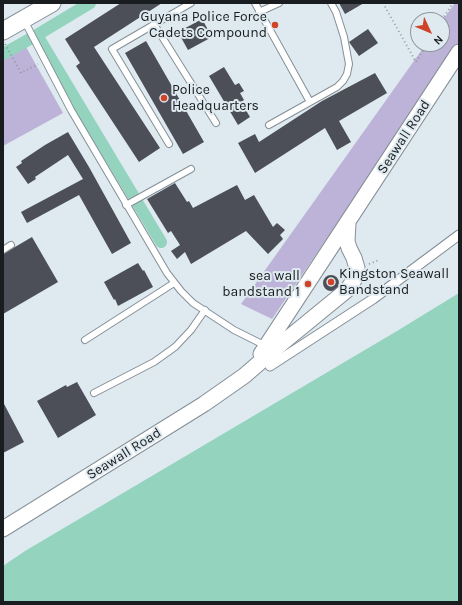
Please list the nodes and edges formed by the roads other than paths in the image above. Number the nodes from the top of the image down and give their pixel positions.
1 (52, 3) edge
2 (191, 3) edge
3 (255, 3) edge
4 (279, 3) edge
5 (331, 3) edge
6 (260, 12) junction
7 (154, 24) junction
8 (27, 26) junction
9 (5, 39) edge
10 (459, 52) edge
11 (310, 102) junction
12 (216, 123) dead end
13 (269, 125) dead end
14 (169, 144) dead end
15 (192, 169) dead end
16 (126, 205) junction
17 (348, 223) junction
18 (459, 235) edge
19 (11, 245) dead end
20 (3, 250) edge
21 (174, 283) junction
22 (204, 310) junction
23 (84, 340) dead end
24 (266, 346) junction
25 (270, 366) dead end
26 (244, 376) junction
27 (94, 393) dead end
28 (3, 529) edge

1 - 8 main road
2 - 7 lane
3 - 6 lane
4 - 6 lane
5 - 11 lane
6 - 11 lane
7 - 12 lane
7 - 14 lane
8 - 9 main road
8 - 16 lane
10 - 17 street, Seawall Road
11 - 13 lane
15 - 16 lane
16 - 21 lane
17 - 24 street, Seawall Road
17 - 26 street, Seawall Road
18 - 25 street
19 - 20 lane
21 - 22 lane
21 - 23 lane
22 - 24 lane
22 - 27 lane
24 - 26 street, Seawall Road
26 - 28 street, Seawall Road

